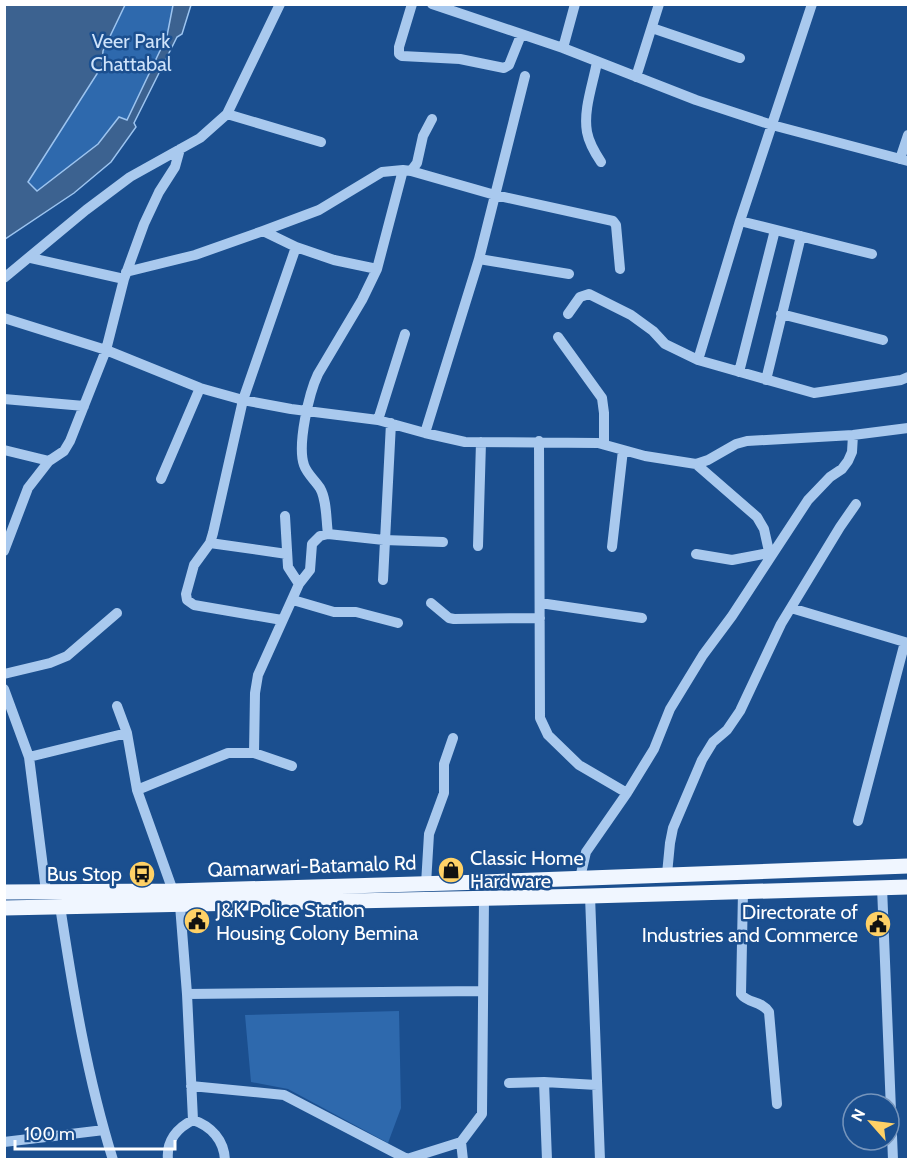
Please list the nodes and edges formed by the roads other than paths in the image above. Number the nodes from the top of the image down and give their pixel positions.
1 (280, 4) edge
2 (412, 4) edge
3 (575, 4) edge
4 (659, 4) edge
5 (812, 4) edge
6 (439, 6) edge
7 (652, 28) junction
8 (521, 35) junction
9 (562, 48) junction
10 (740, 58) dead end
11 (597, 62) junction
12 (525, 76) dead end
13 (636, 76) junction
14 (227, 114) junction
15 (432, 119) dead end
16 (772, 125) junction
17 (909, 135) edge
18 (321, 142) dead end
19 (180, 149) junction
20 (904, 160) edge
21 (601, 162) dead end
22 (407, 170) junction
23 (495, 195) junction
24 (740, 221) junction
25 (775, 230) junction
26 (263, 231) junction
27 (801, 236) junction
28 (296, 247) junction
29 (872, 254) dead end
30 (31, 258) junction
31 (479, 260) junction
32 (620, 268) dead end
33 (377, 269) junction
34 (569, 274) dead end
35 (125, 276) junction
36 (4, 278) edge
37 (568, 314) dead end
38 (781, 314) junction
39 (4, 318) edge
40 (405, 334) dead end
41 (558, 337) dead end
42 (883, 340) dead end
43 (106, 350) junction
44 (698, 360) junction
45 (739, 372) junction
46 (909, 377) edge
47 (766, 380) junction
48 (200, 388) junction
49 (4, 399) edge
50 (243, 400) junction
51 (84, 406) junction
52 (307, 410) junction
53 (378, 420) junction
54 (391, 423) junction
55 (909, 429) edge
56 (425, 433) junction
57 (853, 435) junction
58 (539, 441) junction
59 (481, 442) junction
60 (604, 444) junction
61 (4, 450) edge
62 (623, 450) junction
63 (49, 461) junction
64 (696, 464) junction
65 (161, 479) dead end
66 (856, 504) dead end
67 (285, 516) dead end
68 (328, 534) junction
69 (384, 540) junction
70 (443, 542) dead end
71 (210, 543) junction
72 (478, 546) dead end
73 (612, 547) dead end
74 (4, 551) edge
75 (287, 554) junction
76 (696, 554) dead end
77 (769, 554) junction
78 (383, 580) dead end
79 (299, 584) junction
80 (293, 600) junction
81 (431, 603) dead end
82 (540, 603) junction
83 (791, 608) junction
84 (117, 613) dead end
85 (540, 618) junction
86 (642, 618) dead end
87 (282, 620) junction
88 (398, 623) dead end
89 (907, 643) edge
90 (4, 674) edge
91 (4, 689) edge
92 (117, 706) dead end
93 (127, 733) junction
94 (453, 738) dead end
95 (254, 753) junction
96 (29, 757) junction
97 (292, 766) dead end
98 (137, 790) junction
99 (627, 793) junction
100 (858, 821) dead end
101 (890, 866) junction
102 (909, 866) edge
103 (667, 874) junction
104 (579, 878) junction
105 (426, 884) junction
106 (909, 886) edge
107 (882, 887) junction
108 (46, 891) junction
109 (173, 891) junction
110 (743, 891) junction
111 (4, 892) edge
112 (590, 896) junction
113 (484, 898) junction
114 (180, 905) junction
115 (60, 906) junction
116 (4, 908) edge
117 (483, 991) junction
118 (187, 994) junction
119 (544, 1082) junction
120 (509, 1083) dead end
121 (597, 1085) junction
122 (191, 1086) junction
123 (777, 1104) dead end
124 (193, 1119) junction
125 (104, 1130) junction
126 (4, 1142) edge
127 (461, 1142) junction
128 (407, 1159) edge
129 (113, 1160) edge
130 (168, 1160) edge
131 (225, 1160) edge
132 (463, 1160) edge
133 (547, 1160) edge
134 (600, 1160) edge
135 (893, 1160) edge

1 - 14 street
2 - 8 street
3 - 9 street
4 - 7 street
5 - 16 street
6 - 8 street
7 - 10 street
7 - 13 street
8 - 9 street
9 - 11 street
11 - 13 street
11 - 21 street
12 - 23 street
13 - 16 street
14 - 18 street
14 - 19 street
15 - 22 street
16 - 20 street
16 - 24 street
17 - 20 street
19 - 30 street
19 - 35 street
22 - 23 street
22 - 26 street
22 - 33 street
23 - 31 street
23 - 32 street
24 - 25 street
24 - 44 street
25 - 27 street
25 - 45 street
26 - 28 street
26 - 35 street
27 - 29 street
27 - 38 street
28 - 33 street
28 - 50 street
30 - 35 street
30 - 36 street
31 - 34 street
31 - 56 street
33 - 52 street
35 - 43 street
37 - 44 street
38 - 42 street
38 - 47 street
39 - 43 street
40 - 53 street
41 - 60 street
43 - 48 street
43 - 51 street
44 - 45 street
45 - 47 street
46 - 47 street
48 - 50 street
48 - 65 street
49 - 51 street
50 - 52 street
50 - 71 street
51 - 63 street
52 - 53 street
52 - 68 street
53 - 54 street
54 - 56 street
54 - 69 street
55 - 57 street
56 - 59 street
57 - 64 street
57 - 77 street
58 - 59 street
58 - 60 street
58 - 82 street
59 - 72 street
60 - 62 street
61 - 63 street
62 - 64 street
62 - 73 street
63 - 74 street
64 - 77 street
66 - 83 street
67 - 75 street
68 - 69 street
68 - 79 street
69 - 70 street
69 - 78 street
71 - 75 street
71 - 87 street
75 - 79 street
76 - 77 street
77 - 99 street
79 - 80 street
80 - 87 street
80 - 88 street
81 - 85 street
82 - 85 street
82 - 86 street
83 - 89 street
83 - 103 street
84 - 90 street
85 - 99 street
87 - 95 street
89 - 100 street
91 - 96 street
92 - 93 street
93 - 96 street
93 - 98 street
94 - 105 street
95 - 97 street
95 - 98 street
96 - 108 street
98 - 109 street
99 - 104 street
101 - 102 main road, Qamarwari-Batamalo Rd
101 - 103 main road, Qamarwari-Batamalo Rd
101 - 107 main road
103 - 104 main road, Qamarwari-Batamalo Rd
104 - 105 main road, Qamarwari-Batamalo Rd
105 - 109 main road, Qamarwari-Batamalo Rd
106 - 107 main road, Qamarwari-Batamalo Rd
107 - 110 main road, Qamarwari-Batamalo Rd
107 - 135 street
108 - 109 main road, Qamarwari-Batamalo Rd
108 - 111 main road, Qamarwari-Batamalo Rd
110 - 112 main road, Qamarwari-Batamalo Rd
110 - 123 street
112 - 113 main road, Qamarwari-Batamalo Rd
112 - 121 street
113 - 114 main road, Qamarwari-Batamalo Rd
113 - 117 street
114 - 115 main road, Qamarwari-Batamalo Rd
114 - 118 street
115 - 116 main road, Qamarwari-Batamalo Rd
115 - 125 street
117 - 118 street
117 - 127 street
118 - 122 street
119 - 120 street
119 - 121 street
119 - 133 street
121 - 134 street
122 - 124 street
122 - 128 street
124 - 130 street
124 - 131 street
125 - 126 street
125 - 129 street
127 - 128 street
127 - 132 street

